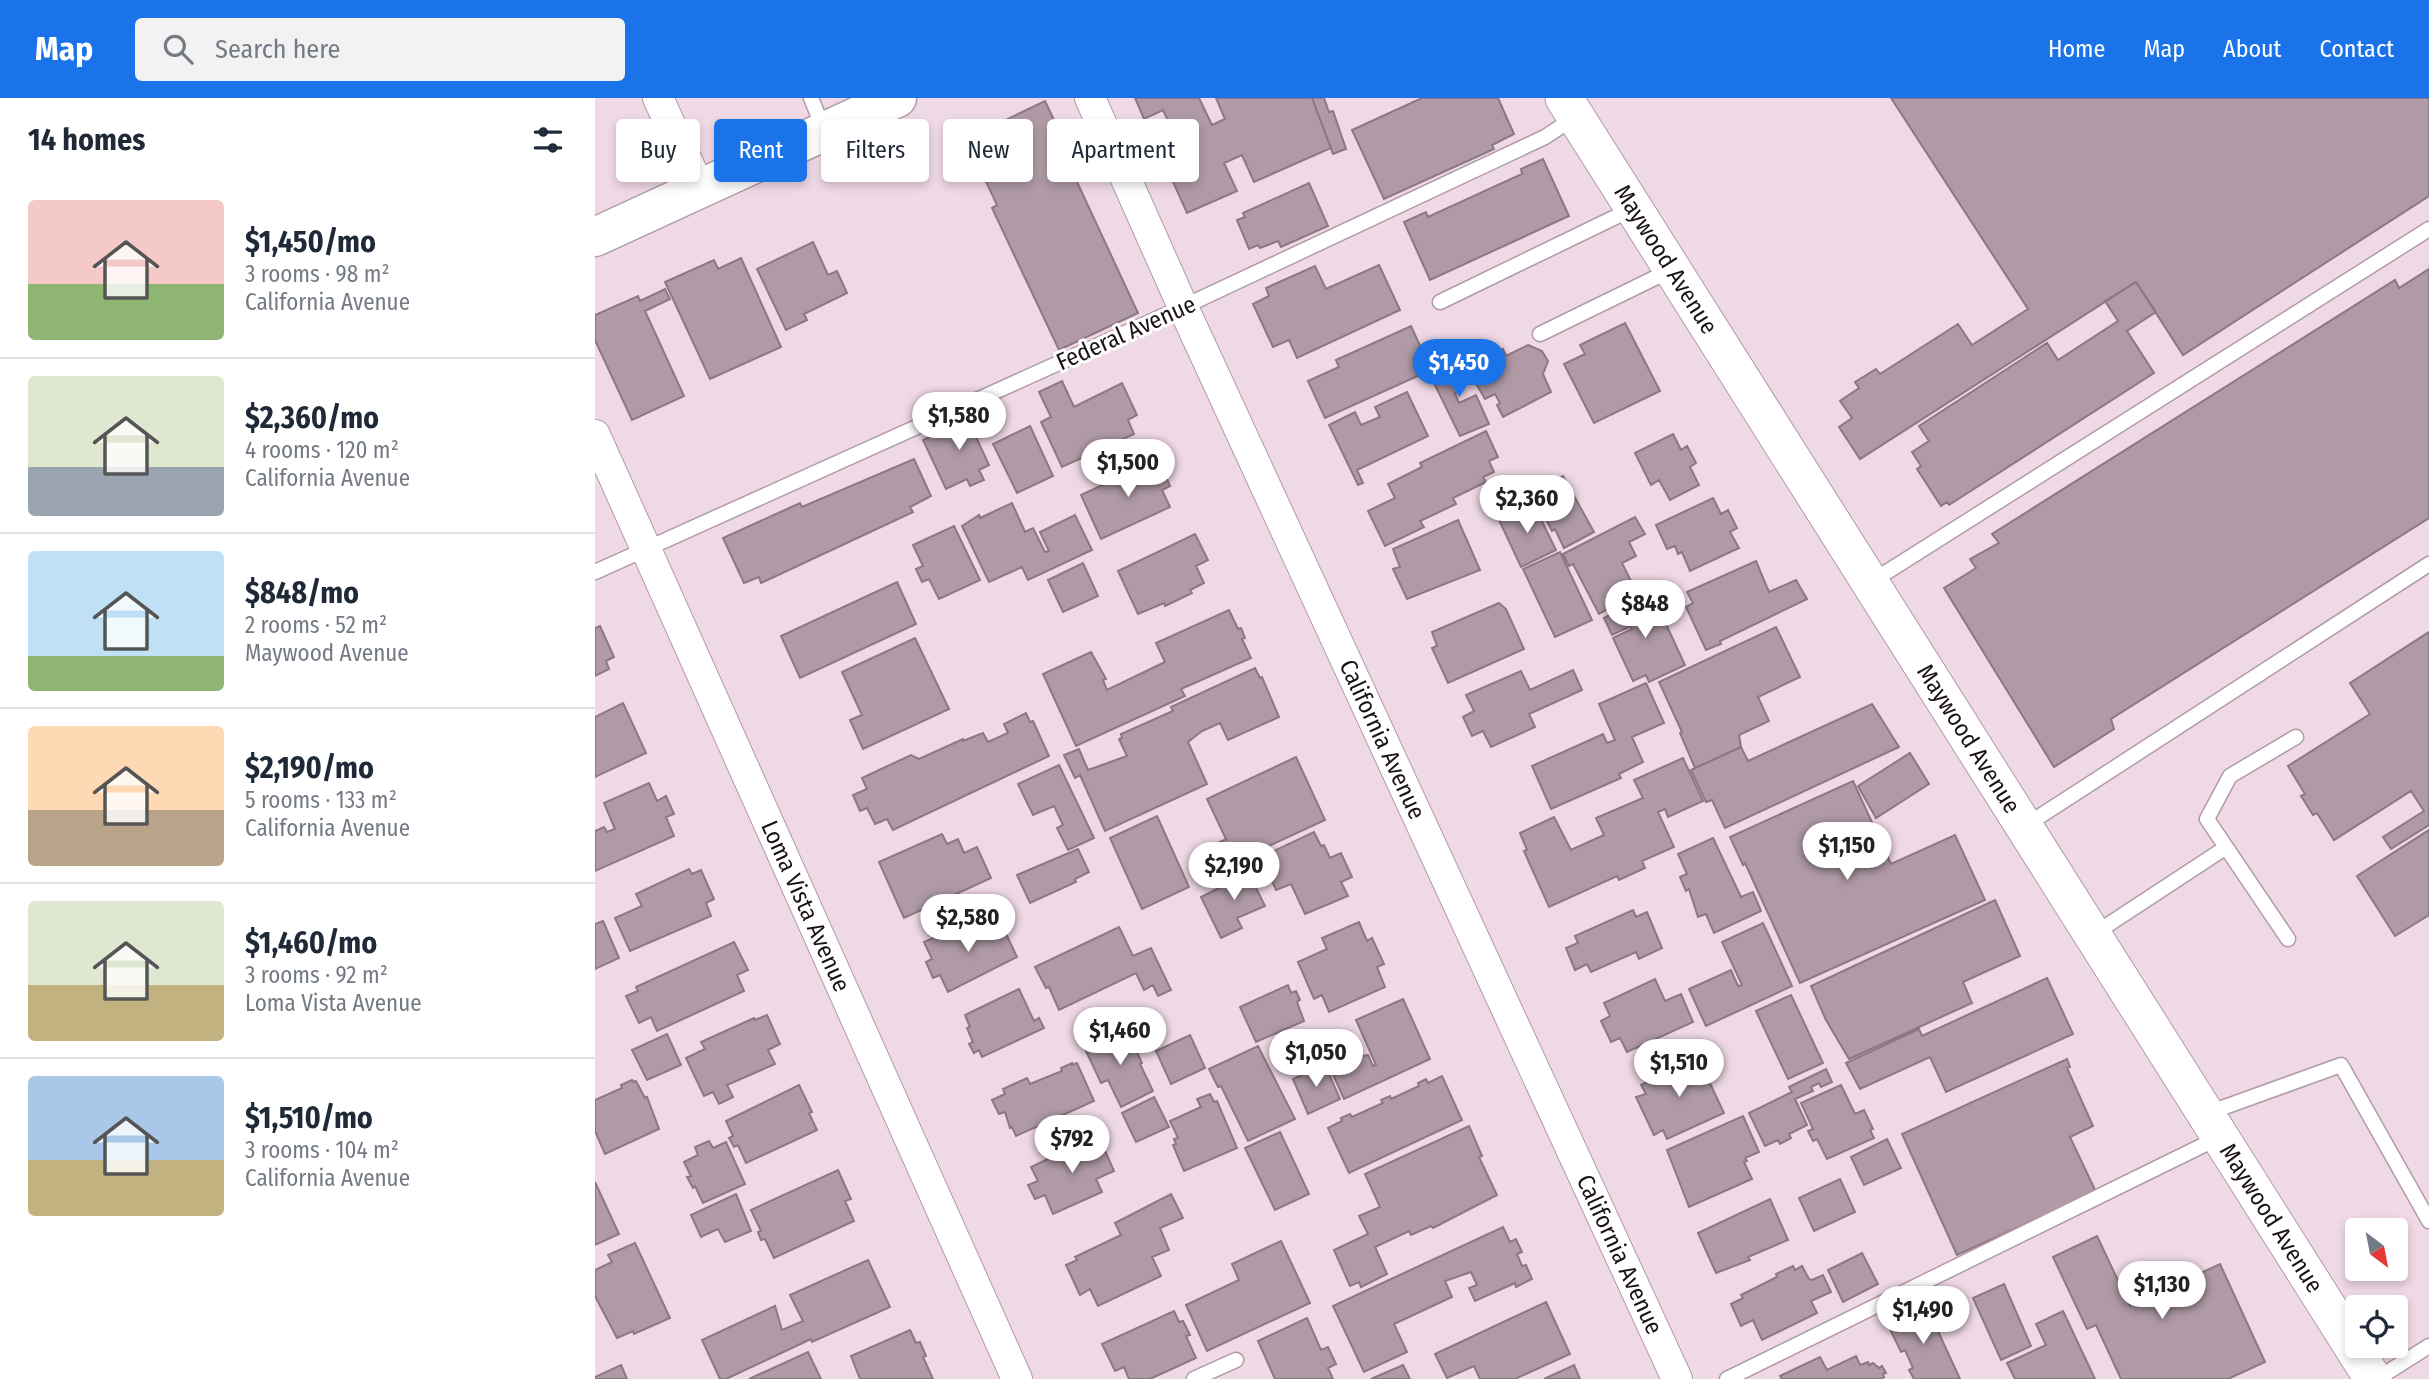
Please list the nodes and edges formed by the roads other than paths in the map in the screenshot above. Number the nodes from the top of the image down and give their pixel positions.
1 (897, 98) edge
2 (1090, 98) edge
3 (1570, 107) edge
4 (663, 109) edge
5 (818, 114) edge
6 (700, 188) junction
7 (1633, 208) junction
8 (2429, 229) edge
9 (595, 237) edge
10 (1672, 270) junction
11 (1440, 302) dead end
12 (1183, 307) junction
13 (1539, 334) dead end
14 (595, 435) edge
15 (647, 548) junction
16 (2429, 564) edge
17 (595, 572) edge
18 (1870, 582) junction
19 (2296, 737) dead end
20 (2024, 827) junction
21 (2225, 848) junction
22 (2093, 934) junction
23 (2288, 939) dead end
24 (2214, 1125) junction
25 (2429, 1222) edge
26 (2429, 1346) edge
27 (1236, 1360) dead end
28 (1017, 1379) edge
29 (1194, 1379) edge
30 (1678, 1379) edge
31 (1727, 1379) edge
32 (2375, 1379) edge

1 - 5 main road
2 - 12 street, California Avenue
3 - 7 street, Maywood Avenue
3 - 12 lane, Federal Avenue
4 - 6 street
5 - 6 main road
6 - 9 main road
7 - 10 street, Maywood Avenue
7 - 11 lane
8 - 18 lane
10 - 13 lane
10 - 18 street, Maywood Avenue
12 - 15 lane, Federal Avenue
12 - 30 street, California Avenue
14 - 15 street, Loma Vista Avenue
15 - 17 lane, Federal Avenue
15 - 28 street, Loma Vista Avenue
16 - 20 lane
18 - 20 street, Maywood Avenue
19 - 21 lane
20 - 22 street, Maywood Avenue
21 - 22 lane
21 - 23 lane
22 - 24 street, Maywood Avenue
24 - 25 lane
24 - 31 lane
24 - 32 street, Maywood Avenue
26 - 32 lane
27 - 29 lane

